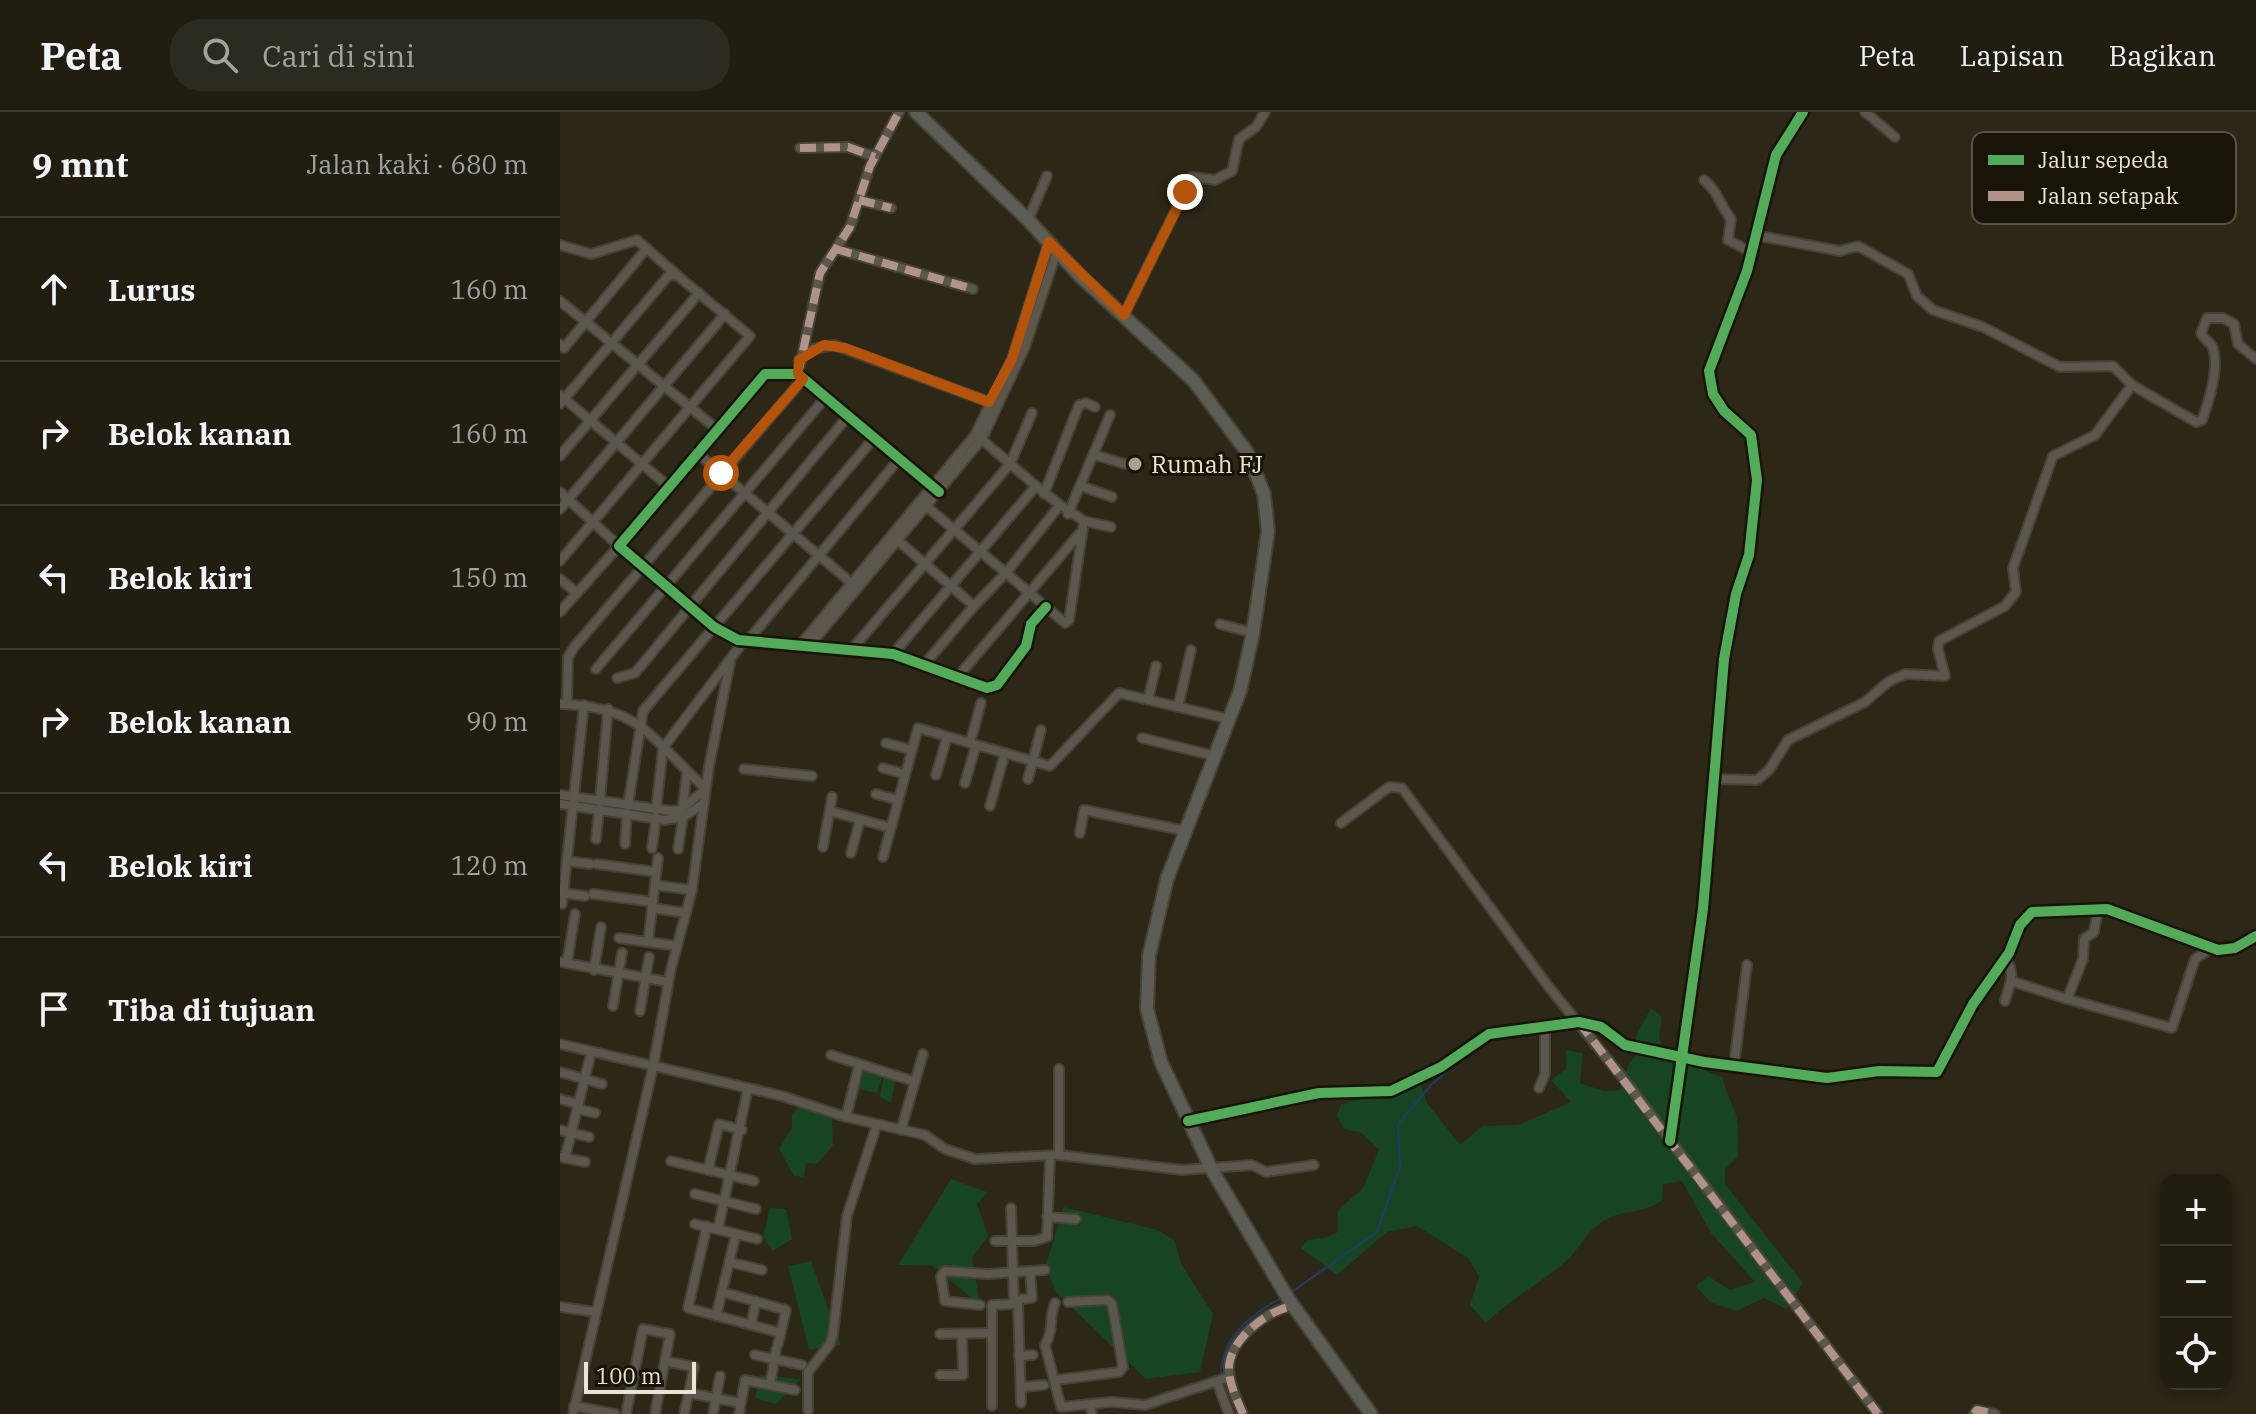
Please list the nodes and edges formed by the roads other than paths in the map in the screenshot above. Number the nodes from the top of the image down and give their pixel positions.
1 (899, 112) edge
2 (916, 112) edge
3 (1265, 112) edge
4 (1803, 112) edge
5 (1865, 112) edge
6 (1895, 137) dead end
7 (800, 148) dead end
8 (875, 157) junction
9 (1047, 176) dead end
10 (1704, 180) dead end
11 (859, 200) junction
12 (891, 208) dead end
13 (1028, 220) junction
14 (1754, 235) junction
15 (560, 245) edge
16 (1053, 246) junction
17 (647, 248) junction
18 (836, 249) junction
19 (1751, 252) junction
20 (678, 276) junction
21 (973, 289) dead end
22 (699, 293) junction
23 (560, 301) edge
24 (725, 314) junction
25 (1124, 315) junction
26 (587, 320) junction
27 (613, 341) junction
28 (560, 344) edge
29 (2256, 359) edge
30 (799, 360) junction
31 (640, 364) junction
32 (800, 376) junction
33 (2132, 385) junction
34 (667, 387) junction
35 (826, 397) junction
36 (562, 399) edge
37 (989, 402) junction
38 (1095, 407) dead end
39 (692, 408) junction
40 (1032, 413) dead end
41 (1110, 415) dead end
42 (848, 416) junction
43 (589, 420) junction
44 (718, 430) junction
45 (979, 437) junction
46 (874, 438) junction
47 (617, 443) junction
48 (696, 452) junction
49 (1095, 455) junction
50 (560, 456) edge
51 (899, 459) junction
52 (641, 463) junction
53 (1010, 464) junction
54 (1125, 464) dead end
55 (721, 473) junction
56 (668, 486) junction
57 (1036, 486) junction
58 (1081, 486) junction
59 (936, 489) junction
60 (560, 492) edge
61 (746, 493) junction
62 (1044, 494) junction
63 (1112, 497) dead end
64 (568, 499) junction
65 (1060, 505) junction
66 (926, 506) junction
67 (560, 509) edge
68 (770, 512) junction
69 (1068, 514) junction
70 (593, 522) junction
71 (1083, 526) junction
72 (1111, 527) dead end
73 (953, 530) junction
74 (794, 532) junction
75 (894, 538) junction
76 (619, 546) junction
77 (982, 550) junction
78 (819, 554) junction
79 (560, 561) edge
80 (926, 562) junction
81 (643, 566) junction
82 (1006, 573) junction
83 (560, 579) edge
84 (854, 585) junction
85 (952, 585) junction
86 (667, 586) junction
87 (577, 593) junction
88 (1032, 594) junction
89 (690, 606) junction
90 (974, 606) junction
91 (1046, 607) junction
92 (560, 612) edge
93 (1220, 624) dead end
94 (714, 627) junction
95 (1253, 633) junction
96 (745, 642) junction
97 (800, 645) junction
98 (810, 645) junction
99 (853, 648) junction
100 (1191, 650) dead end
101 (893, 654) junction
102 (730, 663) junction
103 (923, 666) junction
104 (1156, 666) dead end
105 (596, 669) dead end
106 (617, 678) dead end
107 (956, 679) junction
108 (1148, 700) junction
109 (981, 703) dead end
110 (563, 704) edge
111 (584, 705) junction
112 (1178, 707) junction
113 (608, 709) junction
114 (1229, 719) junction
115 (638, 722) junction
116 (1041, 730) dead end
117 (947, 737) junction
118 (1142, 738) dead end
119 (886, 743) dead end
120 (973, 744) junction
121 (663, 748) junction
122 (912, 750) junction
123 (1005, 753) junction
124 (1215, 756) junction
125 (1033, 761) junction
126 (883, 768) dead end
127 (744, 769) dead end
128 (687, 772) junction
129 (905, 774) junction
130 (936, 775) dead end
131 (812, 776) dead end
132 (1028, 779) dead end
133 (1714, 779) junction
134 (965, 783) dead end
135 (706, 789) junction
136 (876, 794) dead end
137 (560, 795) edge
138 (832, 797) dead end
139 (898, 800) junction
140 (573, 801) junction
141 (704, 803) junction
142 (560, 804) edge
143 (683, 804) dead end
144 (599, 805) junction
145 (990, 806) dead end
146 (627, 809) junction
147 (830, 811) junction
148 (656, 814) junction
149 (683, 817) junction
150 (860, 820) junction
151 (1341, 823) dead end
152 (891, 828) junction
153 (1186, 831) junction
154 (1080, 833) dead end
155 (596, 839) dead end
156 (625, 844) dead end
157 (823, 847) dead end
158 (652, 848) dead end
159 (678, 849) dead end
160 (851, 853) dead end
161 (883, 857) dead end
162 (658, 858) dead end
163 (567, 861) junction
164 (656, 872) junction
165 (655, 885) junction
166 (692, 890) junction
167 (563, 893) junction
168 (562, 904) edge
169 (652, 905) junction
170 (2098, 909) junction
171 (686, 913) junction
172 (575, 914) dead end
173 (601, 927) dead end
174 (2256, 936) edge
175 (619, 938) dead end
176 (648, 942) junction
177 (677, 946) junction
178 (2211, 948) junction
179 (622, 953) dead end
180 (649, 957) dead end
181 (2005, 960) junction
182 (563, 963) edge
183 (1747, 965) dead end
184 (594, 970) junction
185 (619, 974) junction
186 (645, 978) junction
187 (2011, 981) junction
188 (668, 982) junction
189 (2067, 999) junction
190 (2005, 1001) dead end
191 (613, 1006) dead end
192 (640, 1011) dead end
193 (1579, 1022) junction
194 (1545, 1028) junction
195 (560, 1044) edge
196 (591, 1053) junction
197 (923, 1054) dead end
198 (831, 1055) dead end
199 (1680, 1056) junction
200 (859, 1065) junction
201 (1734, 1065) junction
202 (653, 1067) junction
203 (1059, 1069) dead end
204 (560, 1072) edge
205 (585, 1079) junction
206 (913, 1081) junction
207 (602, 1084) dead end
208 (748, 1088) junction
209 (1539, 1088) dead end
210 (560, 1099) edge
211 (578, 1106) junction
212 (595, 1113) dead end
213 (846, 1117) junction
214 (1188, 1121) junction
215 (877, 1124) junction
216 (560, 1130) edge
217 (742, 1130) junction
218 (901, 1130) junction
219 (571, 1133) junction
220 (589, 1137) dead end
221 (1670, 1141) junction
222 (1055, 1156) junction
223 (562, 1158) edge
224 (671, 1161) dead end
225 (585, 1162) dead end
226 (1314, 1165) dead end
227 (708, 1170) junction
228 (1212, 1170) junction
229 (731, 1175) junction
230 (754, 1181) dead end
231 (695, 1194) dead end
232 (724, 1201) junction
233 (1011, 1208) dead end
234 (756, 1209) dead end
235 (1047, 1217) junction
236 (1076, 1219) dead end
237 (695, 1224) dead end
238 (707, 1226) junction
239 (718, 1229) junction
240 (736, 1234) junction
241 (757, 1239) dead end
242 (995, 1241) dead end
243 (1011, 1241) junction
244 (729, 1262) junction
245 (762, 1270) dead end
246 (1045, 1270) dead end
247 (1014, 1271) junction
248 (1030, 1271) junction
249 (722, 1292) junction
250 (756, 1301) junction
251 (1068, 1302) dead end
252 (1055, 1303) dead end
253 (1291, 1303) junction
254 (1016, 1304) junction
255 (985, 1305) junction
256 (560, 1307) edge
257 (596, 1312) junction
258 (716, 1316) junction
259 (751, 1325) junction
260 (781, 1333) junction
261 (990, 1333) junction
262 (940, 1334) dead end
263 (962, 1335) junction
264 (776, 1351) junction
265 (755, 1355) dead end
266 (1033, 1355) dead end
267 (1019, 1356) junction
268 (665, 1361) junction
269 (802, 1365) dead end
270 (940, 1375) dead end
271 (720, 1376) dead end
272 (1224, 1379) junction
273 (1056, 1380) junction
274 (770, 1385) junction
275 (1044, 1385) dead end
276 (1021, 1387) junction
277 (795, 1390) dead end
278 (689, 1393) junction
279 (716, 1398) junction
280 (741, 1403) junction
281 (1021, 1403) dead end
282 (992, 1406) dead end
283 (573, 1410) edge
284 (808, 1410) dead end
285 (615, 1414) edge
286 (626, 1414) edge
287 (655, 1414) edge
288 (684, 1414) edge
289 (713, 1414) edge
290 (739, 1414) edge
291 (1229, 1414) edge
292 (1243, 1414) edge
293 (1371, 1414) edge
294 (1878, 1414) edge
295 (1974, 1414) edge
296 (1995, 1414) edge

1 - 8 street
2 - 13 main road
3 - 25 street
4 - 14 street
5 - 6 street
7 - 8 street
8 - 11 street
9 - 13 street
10 - 19 street
11 - 12 street
11 - 18 street
13 - 16 main road
14 - 19 street
14 - 33 street
15 - 17 street
16 - 25 main road
16 - 37 street
16 - 45 street
17 - 20 street
17 - 26 street
18 - 21 street
18 - 30 street
19 - 133 street
20 - 22 street
20 - 27 street
22 - 24 street
22 - 31 street
23 - 26 street
24 - 34 street
24 - 39 street
25 - 95 main road
26 - 27 street
26 - 28 street
27 - 31 street
27 - 36 street
29 - 33 street
30 - 32 street
30 - 37 street
31 - 34 street
31 - 43 street
32 - 35 street
32 - 44 street
32 - 55 street
33 - 133 street
34 - 39 street
34 - 47 street
35 - 42 street
35 - 61 street
36 - 43 street
37 - 45 street
38 - 62 street
39 - 44 street
39 - 52 street
40 - 53 street
41 - 49 street
42 - 46 street
42 - 68 street
43 - 47 street
43 - 50 street
44 - 48 street
45 - 53 street
45 - 59 street
46 - 51 street
46 - 74 street
47 - 52 street
47 - 64 street
48 - 55 street
48 - 56 street
49 - 54 street
49 - 58 street
51 - 59 street
51 - 78 street
52 - 56 street
52 - 70 street
53 - 57 street
53 - 73 street
55 - 61 street
55 - 81 street
56 - 76 street
57 - 62 street
57 - 77 street
58 - 63 street
58 - 69 street
59 - 66 street
59 - 75 street
60 - 64 street
61 - 68 street
61 - 86 street
62 - 65 street
64 - 67 street
64 - 70 street
65 - 69 street
65 - 82 street
66 - 73 street
66 - 75 street
68 - 74 street
68 - 89 street
69 - 71 street
70 - 76 street
70 - 79 street
71 - 72 street
71 - 88 street
71 - 91 street
73 - 77 street
73 - 80 street
74 - 78 street
74 - 94 street
75 - 80 street
75 - 84 street
76 - 81 street
76 - 87 street
77 - 82 street
77 - 85 street
78 - 84 street
78 - 96 street
80 - 85 street
80 - 99 street
81 - 86 street
81 - 110 street
82 - 88 street
82 - 90 street
83 - 87 street
84 - 97 street
84 - 98 street
85 - 90 street
85 - 101 street
86 - 89 street
86 - 105 street
87 - 92 street
88 - 91 street
88 - 107 street
89 - 94 street
89 - 106 street
90 - 103 street
91 - 107 street
93 - 95 street
94 - 96 street
94 - 115 street
95 - 114 main road
96 - 97 street
96 - 102 street
97 - 98 street
98 - 99 street
99 - 101 street
100 - 112 street
101 - 103 street
102 - 121 street
102 - 135 street
103 - 107 street
104 - 108 street
108 - 112 street
108 - 125 street
109 - 120 street
110 - 111 street
111 - 113 street
111 - 140 street
112 - 114 street
113 - 115 street
113 - 144 street
114 - 124 main road
115 - 121 street
115 - 146 street
116 - 125 street
117 - 120 street
117 - 122 street
117 - 130 street
118 - 124 street
119 - 122 street
120 - 123 street
120 - 134 street
121 - 128 street
121 - 148 street
122 - 129 street
123 - 125 street
123 - 145 street
124 - 153 main road
125 - 132 street
126 - 129 street
127 - 131 street
128 - 135 street
128 - 143 street
129 - 139 street
133 - 199 street
135 - 141 street
135 - 148 street
136 - 139 street
137 - 140 street
138 - 147 street
139 - 152 street
140 - 142 street
140 - 144 street
140 - 163 street
141 - 149 street
141 - 166 street
144 - 146 street
144 - 155 street
146 - 148 street
146 - 156 street
147 - 150 street
147 - 157 street
148 - 149 street
148 - 158 street
149 - 159 street
150 - 152 street
150 - 160 street
151 - 193 street
152 - 161 street
153 - 154 street
153 - 214 main road
162 - 164 street
163 - 164 street
163 - 167 street
164 - 165 street
165 - 166 street
165 - 169 street
166 - 171 street
167 - 168 street
167 - 169 street
169 - 171 street
169 - 176 street
170 - 178 street
170 - 181 street
170 - 189 street
171 - 177 street
172 - 182 street
173 - 184 street
174 - 178 street
175 - 176 street
176 - 177 street
177 - 188 street
178 - 189 street
179 - 185 street
180 - 186 street
181 - 187 street
181 - 201 street
182 - 184 street
183 - 201 street
184 - 185 street
185 - 186 street
185 - 191 street
186 - 188 street
186 - 192 street
187 - 189 street
187 - 190 street
188 - 202 street
193 - 194 street
193 - 199 street
193 - 221 street
194 - 209 street
194 - 214 street
195 - 196 street
196 - 202 street
196 - 205 street
197 - 206 street
198 - 200 street
199 - 201 street
199 - 221 street
200 - 206 street
200 - 213 street
202 - 208 street
202 - 257 street
203 - 222 street
204 - 205 street
205 - 207 street
205 - 211 street
206 - 218 street
208 - 213 street
208 - 217 street
210 - 211 street
211 - 212 street
211 - 219 street
213 - 215 street
214 - 228 main road
215 - 218 street
215 - 284 street
216 - 219 street
217 - 227 street
217 - 229 street
218 - 222 street
219 - 220 street
219 - 223 street
221 - 294 street
222 - 228 street
222 - 235 street
223 - 225 street
224 - 227 street
226 - 228 street
227 - 229 street
228 - 253 main road
229 - 230 street
229 - 232 street
231 - 232 street
232 - 234 street
232 - 239 street
233 - 243 street
235 - 236 street
235 - 243 street
237 - 238 street
238 - 239 street
238 - 258 street
239 - 240 street
240 - 241 street
240 - 244 street
242 - 243 street
243 - 247 street
244 - 245 street
244 - 249 street
246 - 248 street
247 - 248 street
247 - 254 street
247 - 255 street
248 - 254 street
249 - 250 street
249 - 258 street
250 - 259 street
250 - 260 street
251 - 273 street
252 - 273 street
253 - 272 street
253 - 293 main road
254 - 255 street
254 - 267 street
255 - 261 street
256 - 257 street
257 - 283 street
258 - 259 street
259 - 260 street
260 - 264 street
261 - 263 street
261 - 282 street
262 - 263 street
263 - 270 street
264 - 265 street
264 - 269 street
264 - 274 street
266 - 267 street
267 - 276 street
268 - 278 street
268 - 286 street
268 - 287 street
271 - 279 street
272 - 273 street
272 - 291 street
272 - 292 street
274 - 277 street
274 - 280 street
275 - 276 street
276 - 281 street
278 - 279 street
278 - 288 street
279 - 280 street
279 - 289 street
280 - 290 street
283 - 285 street
295 - 296 street

